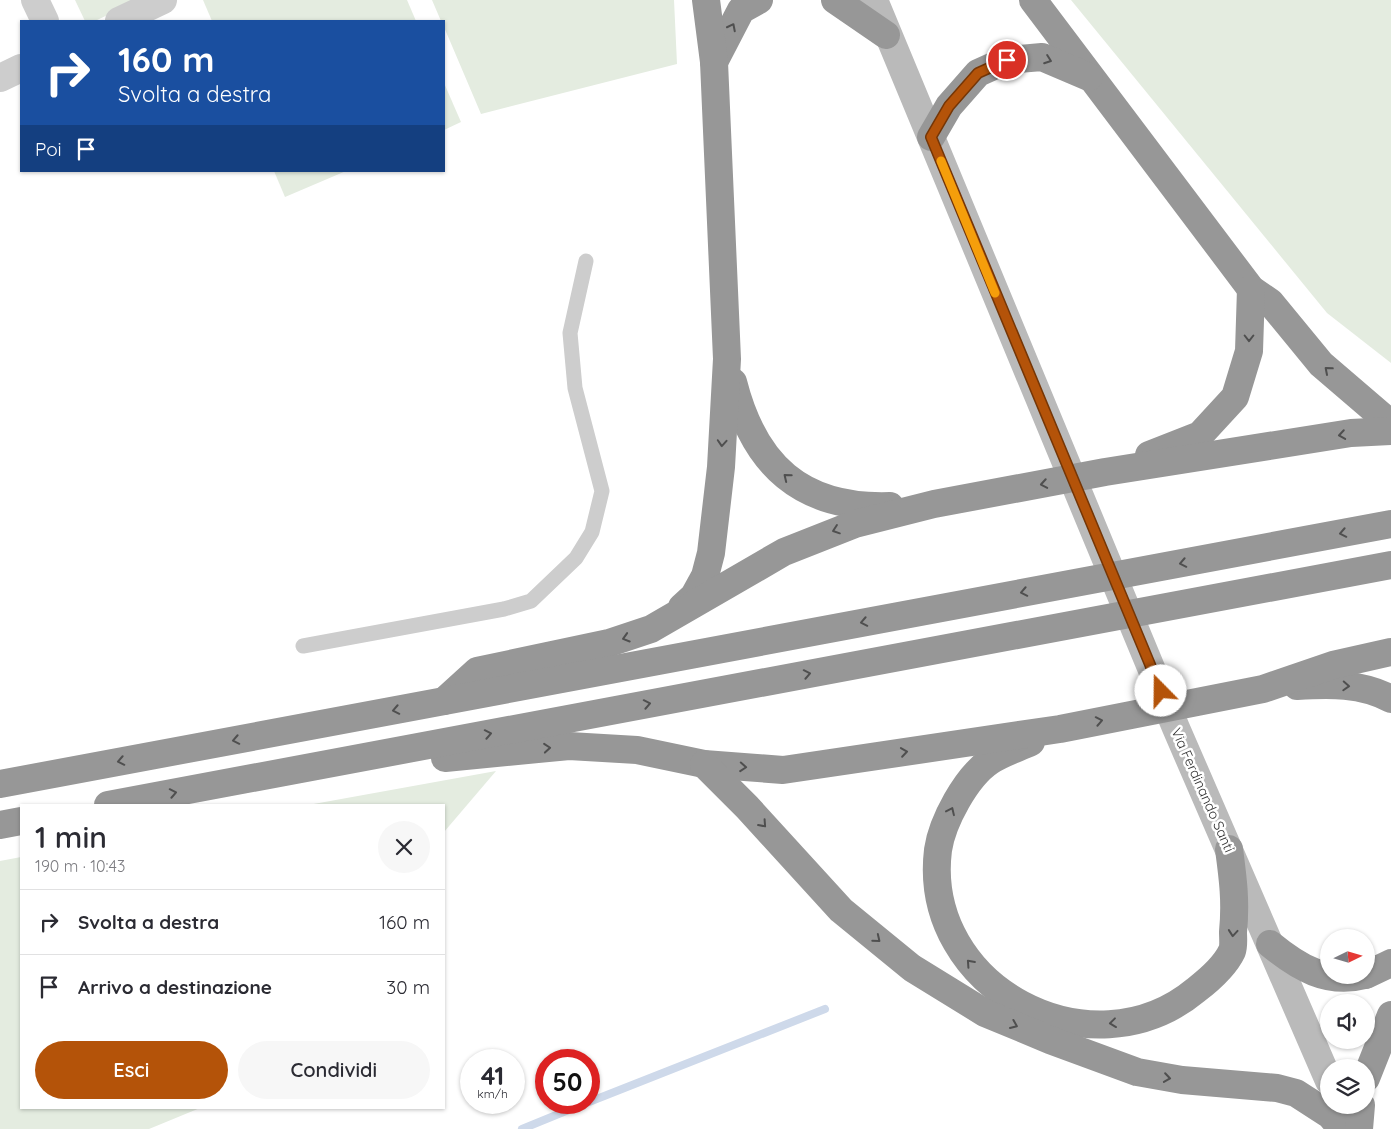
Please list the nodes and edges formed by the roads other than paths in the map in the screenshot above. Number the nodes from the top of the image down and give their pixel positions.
1 (35, 0) edge
2 (163, 0) edge
3 (706, 0) edge
4 (759, 0) edge
5 (835, 0) edge
6 (874, 0) edge
7 (1033, 0) edge
8 (45, 20) edge
9 (121, 20) edge
10 (886, 35) junction
11 (714, 62) junction
12 (20, 68) edge
13 (1090, 77) junction
14 (0, 78) edge
15 (931, 137) junction
16 (586, 261) dead end
17 (1251, 289) junction
18 (727, 359) junction
19 (1391, 424) edge
20 (1391, 431) edge
21 (1105, 472) junction
22 (934, 504) junction
23 (1391, 524) edge
24 (1391, 565) edge
25 (670, 619) junction
26 (303, 646) dead end
27 (1391, 652) edge
28 (1263, 689) junction
29 (1391, 699) edge
30 (444, 701) junction
31 (1060, 729) junction
32 (704, 764) junction
33 (272, 774) junction
34 (0, 784) edge
35 (113, 804) edge
36 (20, 821) edge
37 (0, 825) edge
38 (1229, 849) junction
39 (1270, 944) junction
40 (1391, 963) edge
41 (1375, 971) edge
42 (1320, 974) edge
43 (1391, 1015) edge
44 (1374, 1059) edge
45 (1320, 1060) edge
46 (1343, 1114) edge
47 (1360, 1114) edge
48 (1342, 1129) edge
49 (1350, 1129) edge
50 (1358, 1129) edge

1 - 8 street
2 - 9 street
3 - 11 highway
11 -> 4 highway
5 - 10 highway
6 - 10 main road, Via Ferdinando Santi
7 - 13 highway
10 - 15 main road, Via Ferdinando Santi
11 - 18 highway
12 - 14 street
15 -> 13 highway
13 - 17 highway
15 - 38 main road, Via Ferdinando Santi
16 - 26 lane
19 -> 17 highway
17 -> 21 highway
22 -> 18 highway
18 -> 25 highway
20 -> 21 highway
21 -> 22 highway
22 -> 25 highway
23 -> 30 highway
33 -> 24 highway
25 -> 30 highway
27 - 28 highway
28 -> 29 highway
31 -> 28 highway
30 -> 34 highway
32 -> 31 highway
38 -> 31 highway
33 -> 32 highway
32 -> 48 highway
35 -> 33 highway
36 - 37 highway
38 - 39 main road, Via Ferdinando Santi
39 - 42 highway
39 - 45 main road, Via Ferdinando Santi
40 - 41 highway
43 - 44 highway
46 - 49 main road
47 - 50 highway

